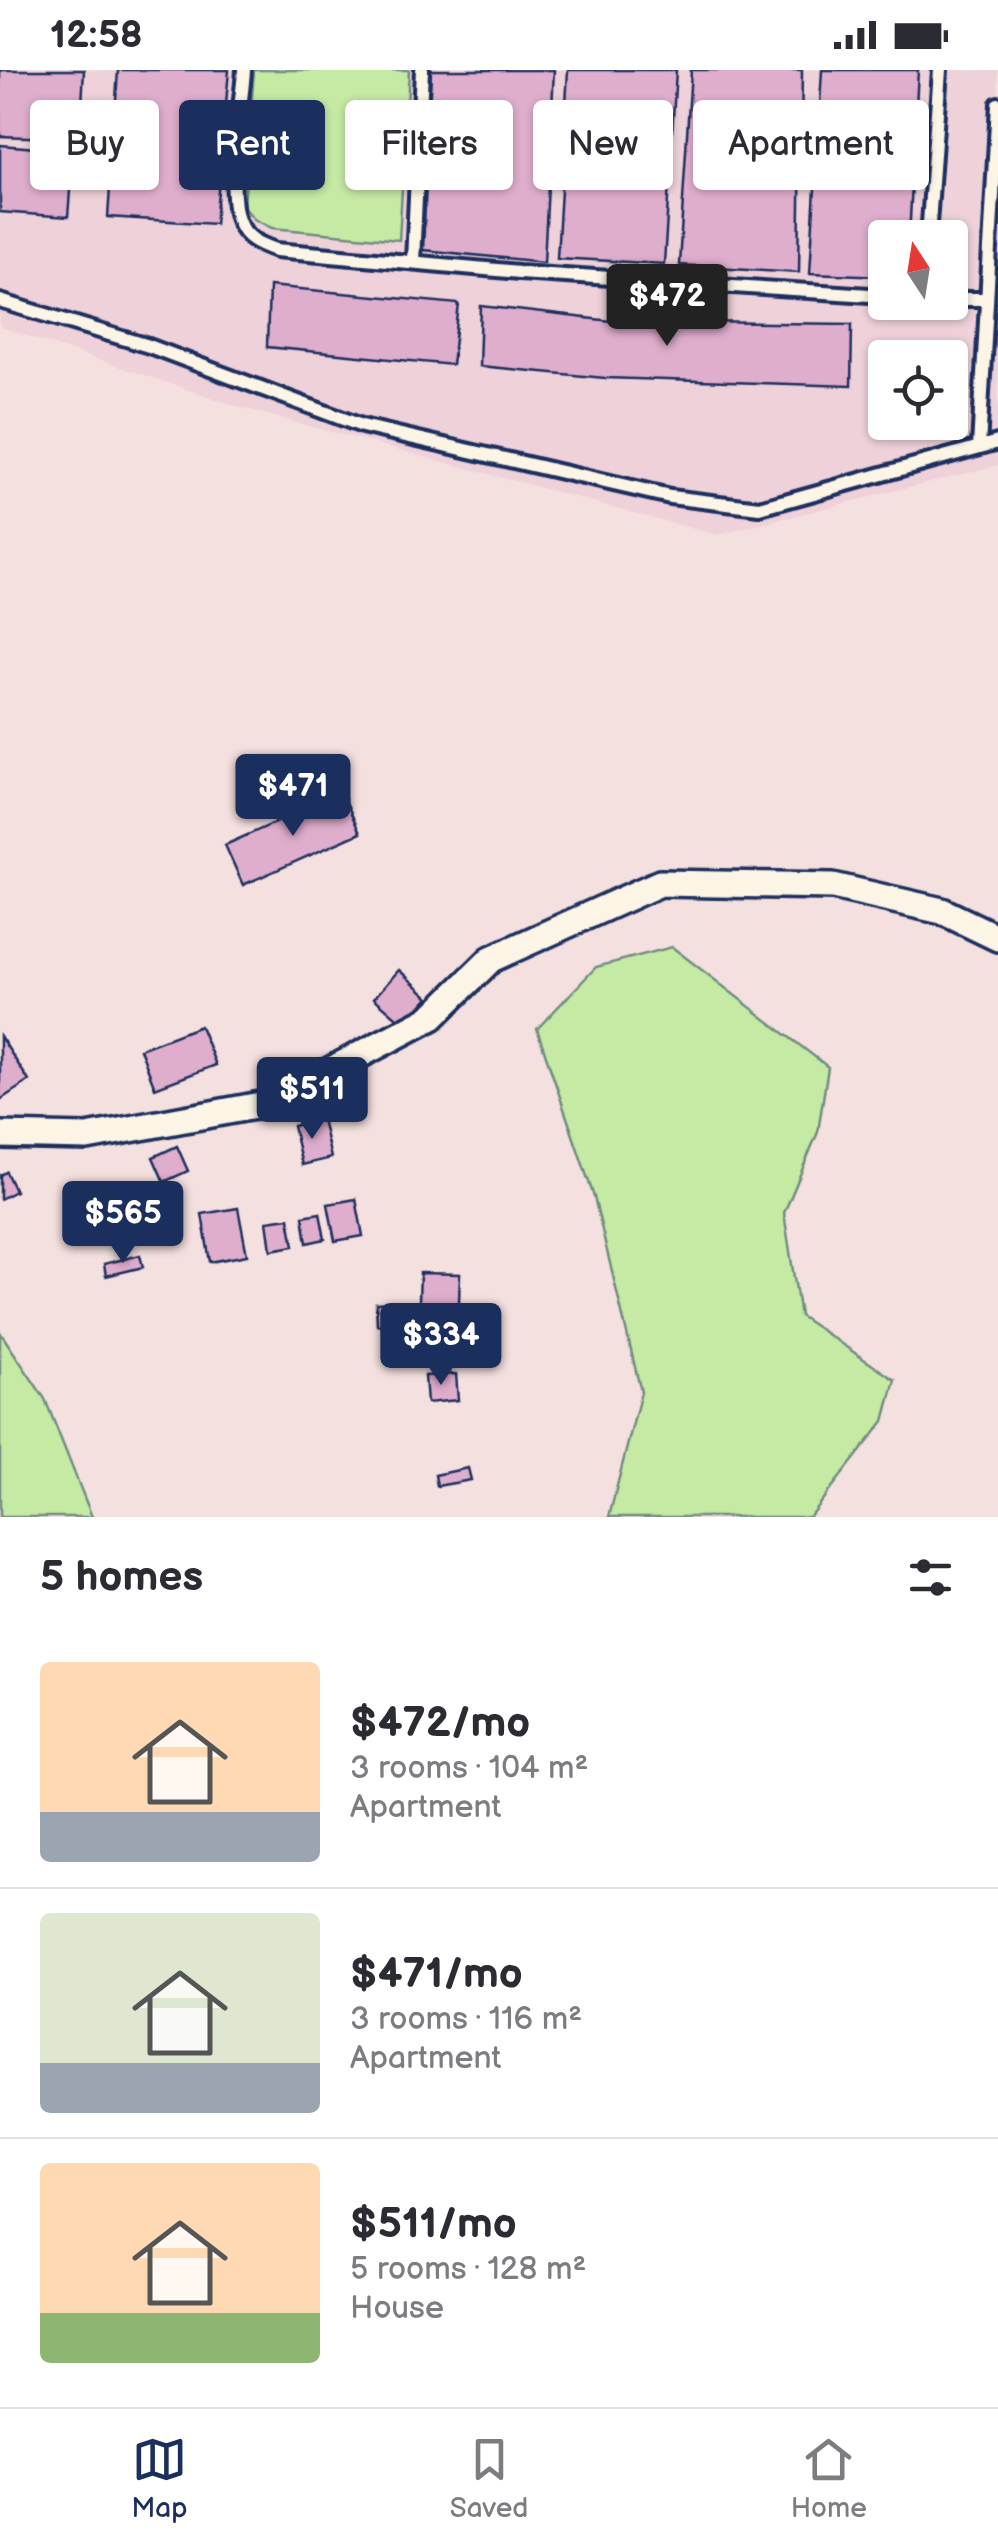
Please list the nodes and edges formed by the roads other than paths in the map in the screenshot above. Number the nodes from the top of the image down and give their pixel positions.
1 (244, 70) edge
2 (422, 70) edge
3 (940, 70) edge
4 (998, 104) edge
5 (929, 220) edge
6 (413, 260) junction
7 (868, 295) edge
8 (987, 298) junction
9 (968, 299) edge
10 (0, 301) edge
11 (998, 442) edge
12 (979, 447) junction
13 (998, 938) edge
14 (0, 1136) edge

1 - 6 lane
2 - 6 lane
3 - 5 lane
4 - 8 lane
6 - 7 lane
8 - 9 lane
8 - 12 lane
10 - 12 lane
11 - 12 lane
13 - 14 street

